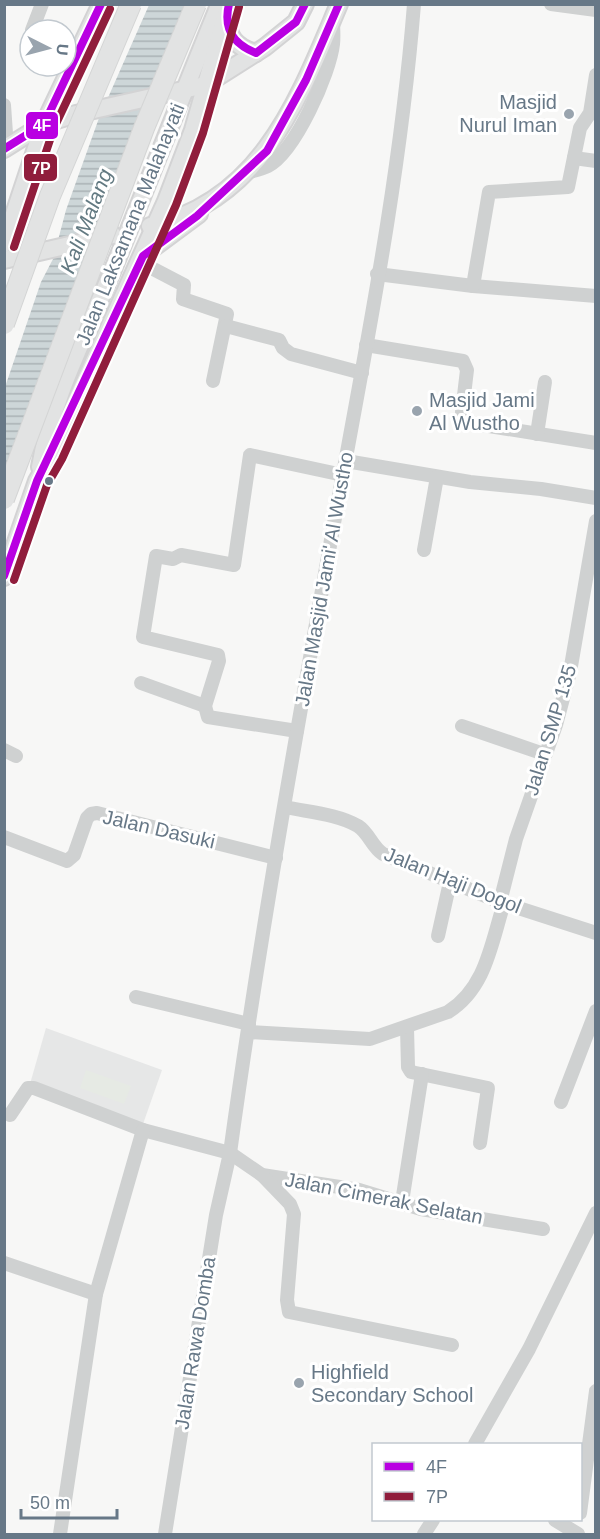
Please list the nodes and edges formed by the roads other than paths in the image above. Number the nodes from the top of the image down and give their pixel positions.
1 (100, 4) edge
2 (131, 4) edge
3 (196, 4) edge
4 (305, 4) edge
5 (414, 4) edge
6 (551, 4) edge
7 (224, 8) edge
8 (596, 10) edge
9 (336, 11) edge
10 (78, 45) edge
11 (256, 53) junction
12 (596, 75) edge
13 (63, 78) edge
14 (205, 85) junction
15 (184, 91) junction
16 (4, 105) edge
17 (593, 113) edge
18 (44, 124) junction
19 (6, 148) edge
20 (574, 158) junction
21 (596, 161) edge
22 (216, 198) junction
23 (156, 225) junction
24 (121, 233) junction
25 (4, 244) edge
26 (142, 258) junction
27 (4, 260) edge
28 (377, 274) junction
29 (473, 286) junction
30 (596, 296) edge
31 (4, 324) edge
32 (226, 326) junction
33 (366, 345) junction
34 (362, 374) junction
35 (213, 381) dead end
36 (545, 382) dead end
37 (537, 434) junction
38 (596, 443) edge
39 (345, 468) junction
40 (436, 477) junction
41 (38, 481) junction
42 (596, 498) edge
43 (4, 499) edge
44 (596, 521) edge
45 (424, 550) dead end
46 (4, 577) edge
47 (141, 683) dead end
48 (205, 706) junction
49 (462, 726) dead end
50 (297, 731) junction
51 (544, 754) junction
52 (285, 807) junction
53 (4, 837) edge
54 (276, 858) junction
55 (450, 882) junction
56 (502, 902) junction
57 (596, 933) edge
58 (438, 936) dead end
59 (136, 997) dead end
60 (596, 1011) edge
61 (248, 1028) junction
62 (407, 1028) junction
63 (422, 1074) junction
64 (561, 1102) dead end
65 (10, 1115) dead end
66 (143, 1130) junction
67 (480, 1143) dead end
68 (230, 1152) junction
69 (262, 1174) junction
70 (402, 1202) junction
71 (595, 1213) edge
72 (543, 1229) dead end
73 (590, 1237) edge
74 (4, 1263) edge
75 (96, 1294) junction
76 (452, 1345) dead end
77 (596, 1391) edge
78 (588, 1439) junction
79 (476, 1443) edge
80 (582, 1451) edge
81 (582, 1495) edge
82 (432, 1521) edge
83 (557, 1521) edge
84 (60, 1534) edge
85 (165, 1534) edge
86 (424, 1534) edge
87 (578, 1534) edge

1 - 10 main road
2 - 31 highway, bridge
3 - 43 highway, bridge
4 - 11 main road
5 - 28 street, Jalan Masjid Jami' Al Wustho
6 - 8 street
7 - 11 main road
7 - 14 main road, Jalan Laksamana Malahayati
7 - 15 main road, Jalan Laksamana Malahayati
9 - 22 main road
11 - 14 main road
12 - 17 street
13 - 18 main road
14 - 15 main road
14 - 23 main road, Jalan Laksamana Malahayati
15 - 18 main road
15 - 24 main road, Jalan Laksamana Malahayati
16 - 19 street
17 - 20 street
18 - 19 main road
18 - 25 main road
20 - 21 street
20 - 29 street
22 - 23 main road
22 - 26 main road
23 - 24 main road
23 - 26 main road, Jalan Laksamana Malahayati
24 - 27 main road
24 - 41 main road, Jalan Laksamana Malahayati
26 - 32 street
26 - 41 main road, Jalan Laksamana Malahayati
28 - 29 street
28 - 33 street, Jalan Masjid Jami' Al Wustho
29 - 30 street
32 - 34 street
32 - 35 street
33 - 34 street, Jalan Masjid Jami' Al Wustho
33 - 37 street
34 - 39 street, Jalan Masjid Jami' Al Wustho
36 - 37 street
37 - 38 street
39 - 40 street
39 - 48 street
39 - 50 street, Jalan Masjid Jami' Al Wustho
40 - 42 street
40 - 45 street
41 - 46 main road, Jalan Laksamana Malahayati
44 - 51 street, Jalan SMP 135
47 - 48 street
48 - 50 street
49 - 51 street
50 - 52 street, Jalan Masjid Jami' Al Wustho
51 - 56 street, Jalan SMP 135
52 - 54 street, Jalan Masjid Jami' Al Wustho
52 - 55 street, Jalan Haji Dogol
53 - 54 street, Jalan Dasuki
54 - 61 street, Jalan Masjid Jami' Al Wustho
55 - 56 street, Jalan Haji Dogol
55 - 58 street
56 - 57 street, Jalan Haji Dogol
56 - 62 street, Jalan SMP 135
59 - 61 street, Jalan SMP 135
60 - 64 street
61 - 62 street, Jalan SMP 135
61 - 68 street, Jalan Masjid Jami' Al Wustho
62 - 63 street
63 - 67 street
63 - 70 street
65 - 66 street
66 - 68 street
66 - 75 street
68 - 69 street, Jalan Cimerak Selatan
68 - 85 street, Jalan Rawa Domba
69 - 70 street, Jalan Cimerak Selatan
69 - 76 street
70 - 72 street, Jalan Cimerak Selatan
71 - 73 street
73 - 79 street
74 - 75 street
75 - 84 street
77 - 78 street
78 - 80 street
78 - 81 street
82 - 86 street
83 - 87 street

